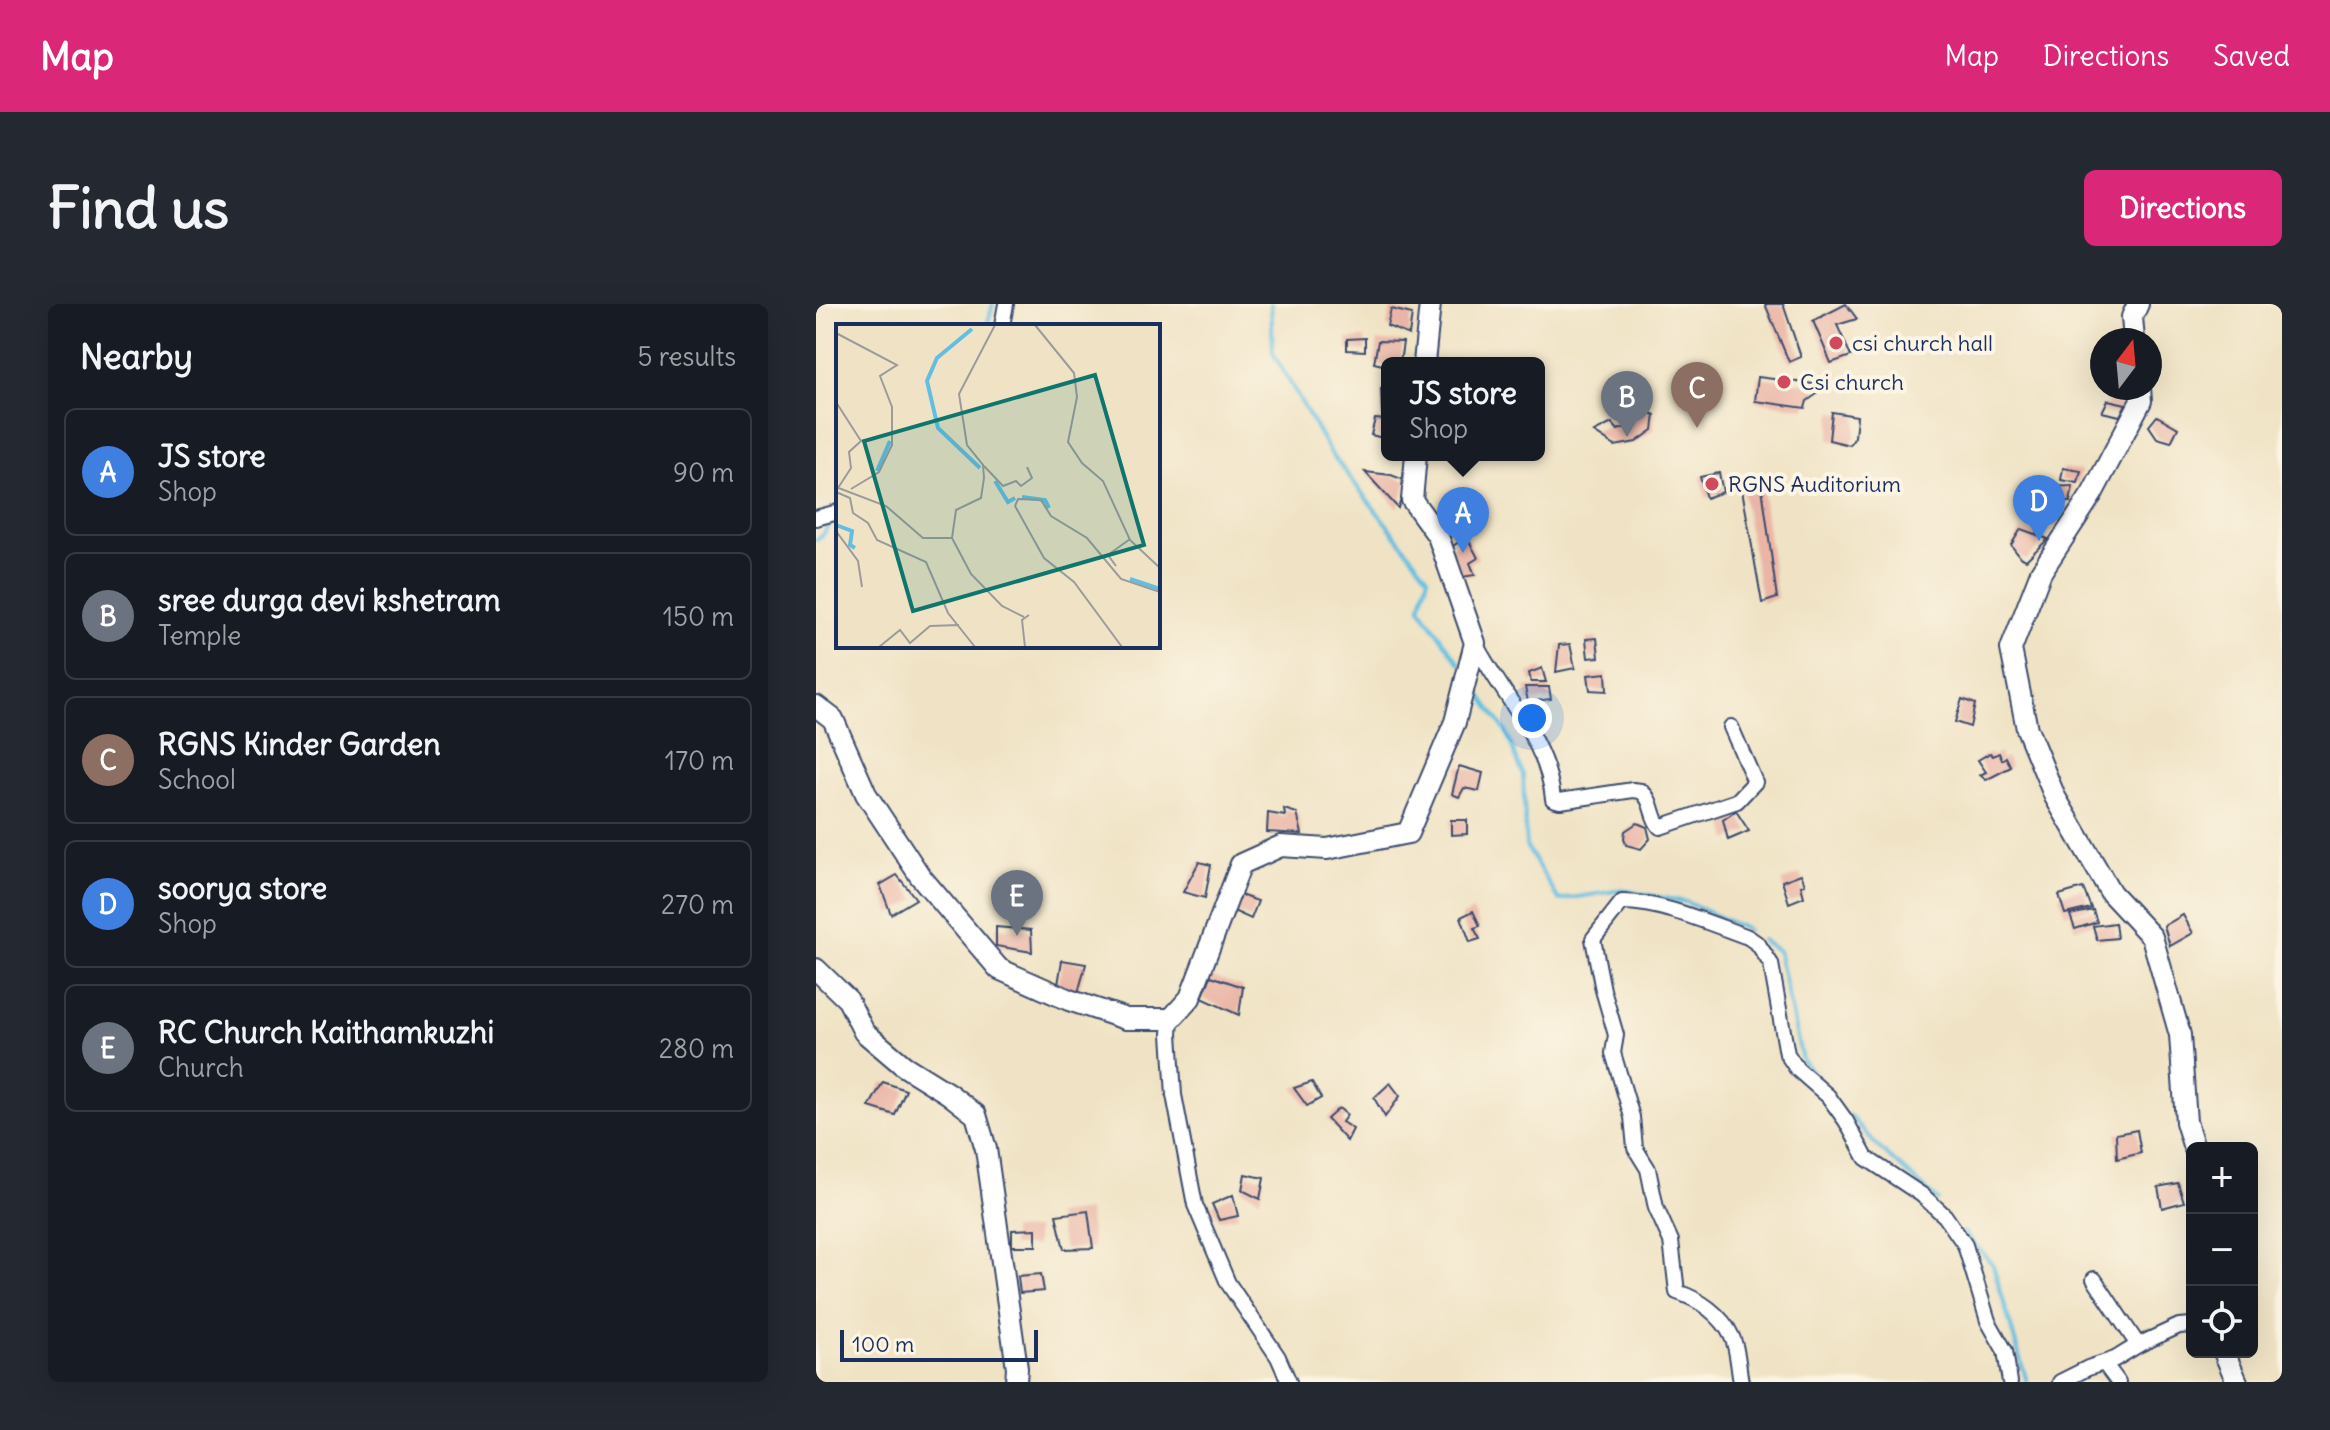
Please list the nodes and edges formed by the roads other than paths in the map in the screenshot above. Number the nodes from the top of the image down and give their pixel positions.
1 (1006, 304) edge
2 (1430, 304) edge
3 (2138, 304) edge
4 (1002, 324) edge
5 (2133, 328) edge
6 (1425, 357) edge
7 (2141, 400) edge
8 (1415, 461) edge
9 (836, 513) edge
10 (816, 518) edge
11 (1475, 643) junction
12 (816, 706) edge
13 (1731, 727) dead end
14 (816, 969) edge
15 (1171, 1019) junction
16 (2192, 1142) edge
17 (2094, 1279) dead end
18 (2186, 1325) edge
19 (2138, 1345) junction
20 (2227, 1358) edge
21 (2104, 1363) junction
22 (1016, 1382) edge
23 (1289, 1382) edge
24 (1741, 1382) edge
25 (2010, 1382) edge
26 (2060, 1382) edge
27 (2118, 1382) edge
28 (2237, 1382) edge

1 - 4 street
2 - 6 street
3 - 5 street
7 - 16 street
8 - 11 street
9 - 10 street
11 - 13 street
11 - 15 street
12 - 15 street
14 - 22 street
15 - 23 street
17 - 19 street
18 - 19 street
19 - 21 street
20 - 28 street
21 - 26 street
21 - 27 street
24 - 25 street

